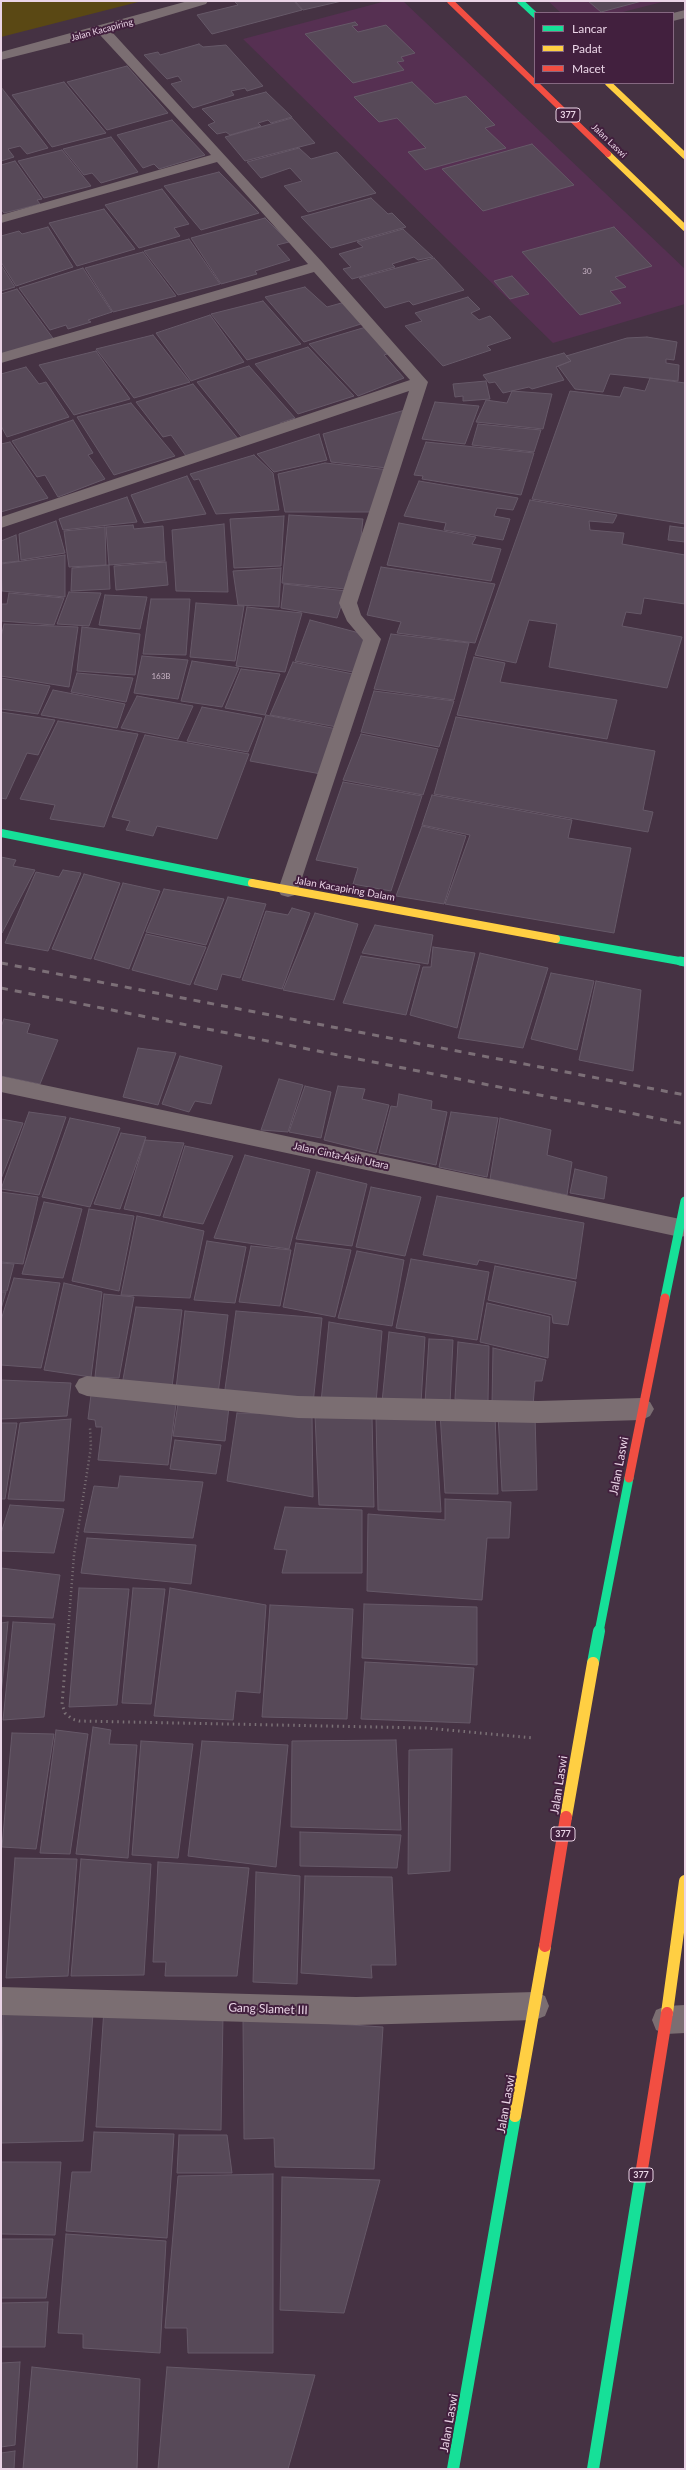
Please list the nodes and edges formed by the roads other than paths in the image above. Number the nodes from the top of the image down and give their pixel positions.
1 (202, 1) edge
2 (450, 1) edge
3 (520, 1) edge
4 (534, 14) edge
5 (685, 14) edge
6 (674, 17) edge
7 (103, 30) junction
8 (1, 56) edge
9 (534, 82) edge
10 (536, 84) edge
11 (609, 84) edge
12 (685, 156) edge
13 (220, 157) junction
14 (1, 219) edge
15 (685, 228) edge
16 (318, 266) junction
17 (1, 358) edge
18 (420, 382) junction
19 (1, 523) edge
20 (1, 832) edge
21 (288, 890) junction
22 (685, 962) edge
23 (1, 1084) edge
24 (685, 1201) edge
25 (680, 1228) junction
26 (87, 1386) road end
27 (642, 1409) junction
28 (685, 1881) edge
29 (1, 2001) edge
30 (535, 2006) junction
31 (676, 2020) edge
32 (453, 2469) edge
33 (593, 2469) edge

1 - 7 street, Jalan Kacapiring
2 - 9 main road, Jalan Laswi / 377
3 - 4 main road
5 - 6 street
7 - 8 street, Jalan Kacapiring
7 - 13 street
10 - 15 main road, Jalan Laswi / 377
11 - 12 main road
13 - 14 street
13 - 16 street
16 - 17 street
16 - 18 street
18 - 19 street
18 - 21 street
20 - 21 main road, Jalan Kacapiring Dalam
21 - 22 main road, Jalan Kacapiring Dalam
23 - 25 street, Jalan Cinta-Asih Utara
24 - 25 main road, Jalan Laswi / 377
25 - 27 main road, Jalan Laswi / 377
26 - 27 street
27 - 30 main road, Jalan Laswi / 377
28 - 31 main road, 377
29 - 30 street, Gang Slamet III
30 - 32 main road, Jalan Laswi / 377
31 - 33 main road, 377

